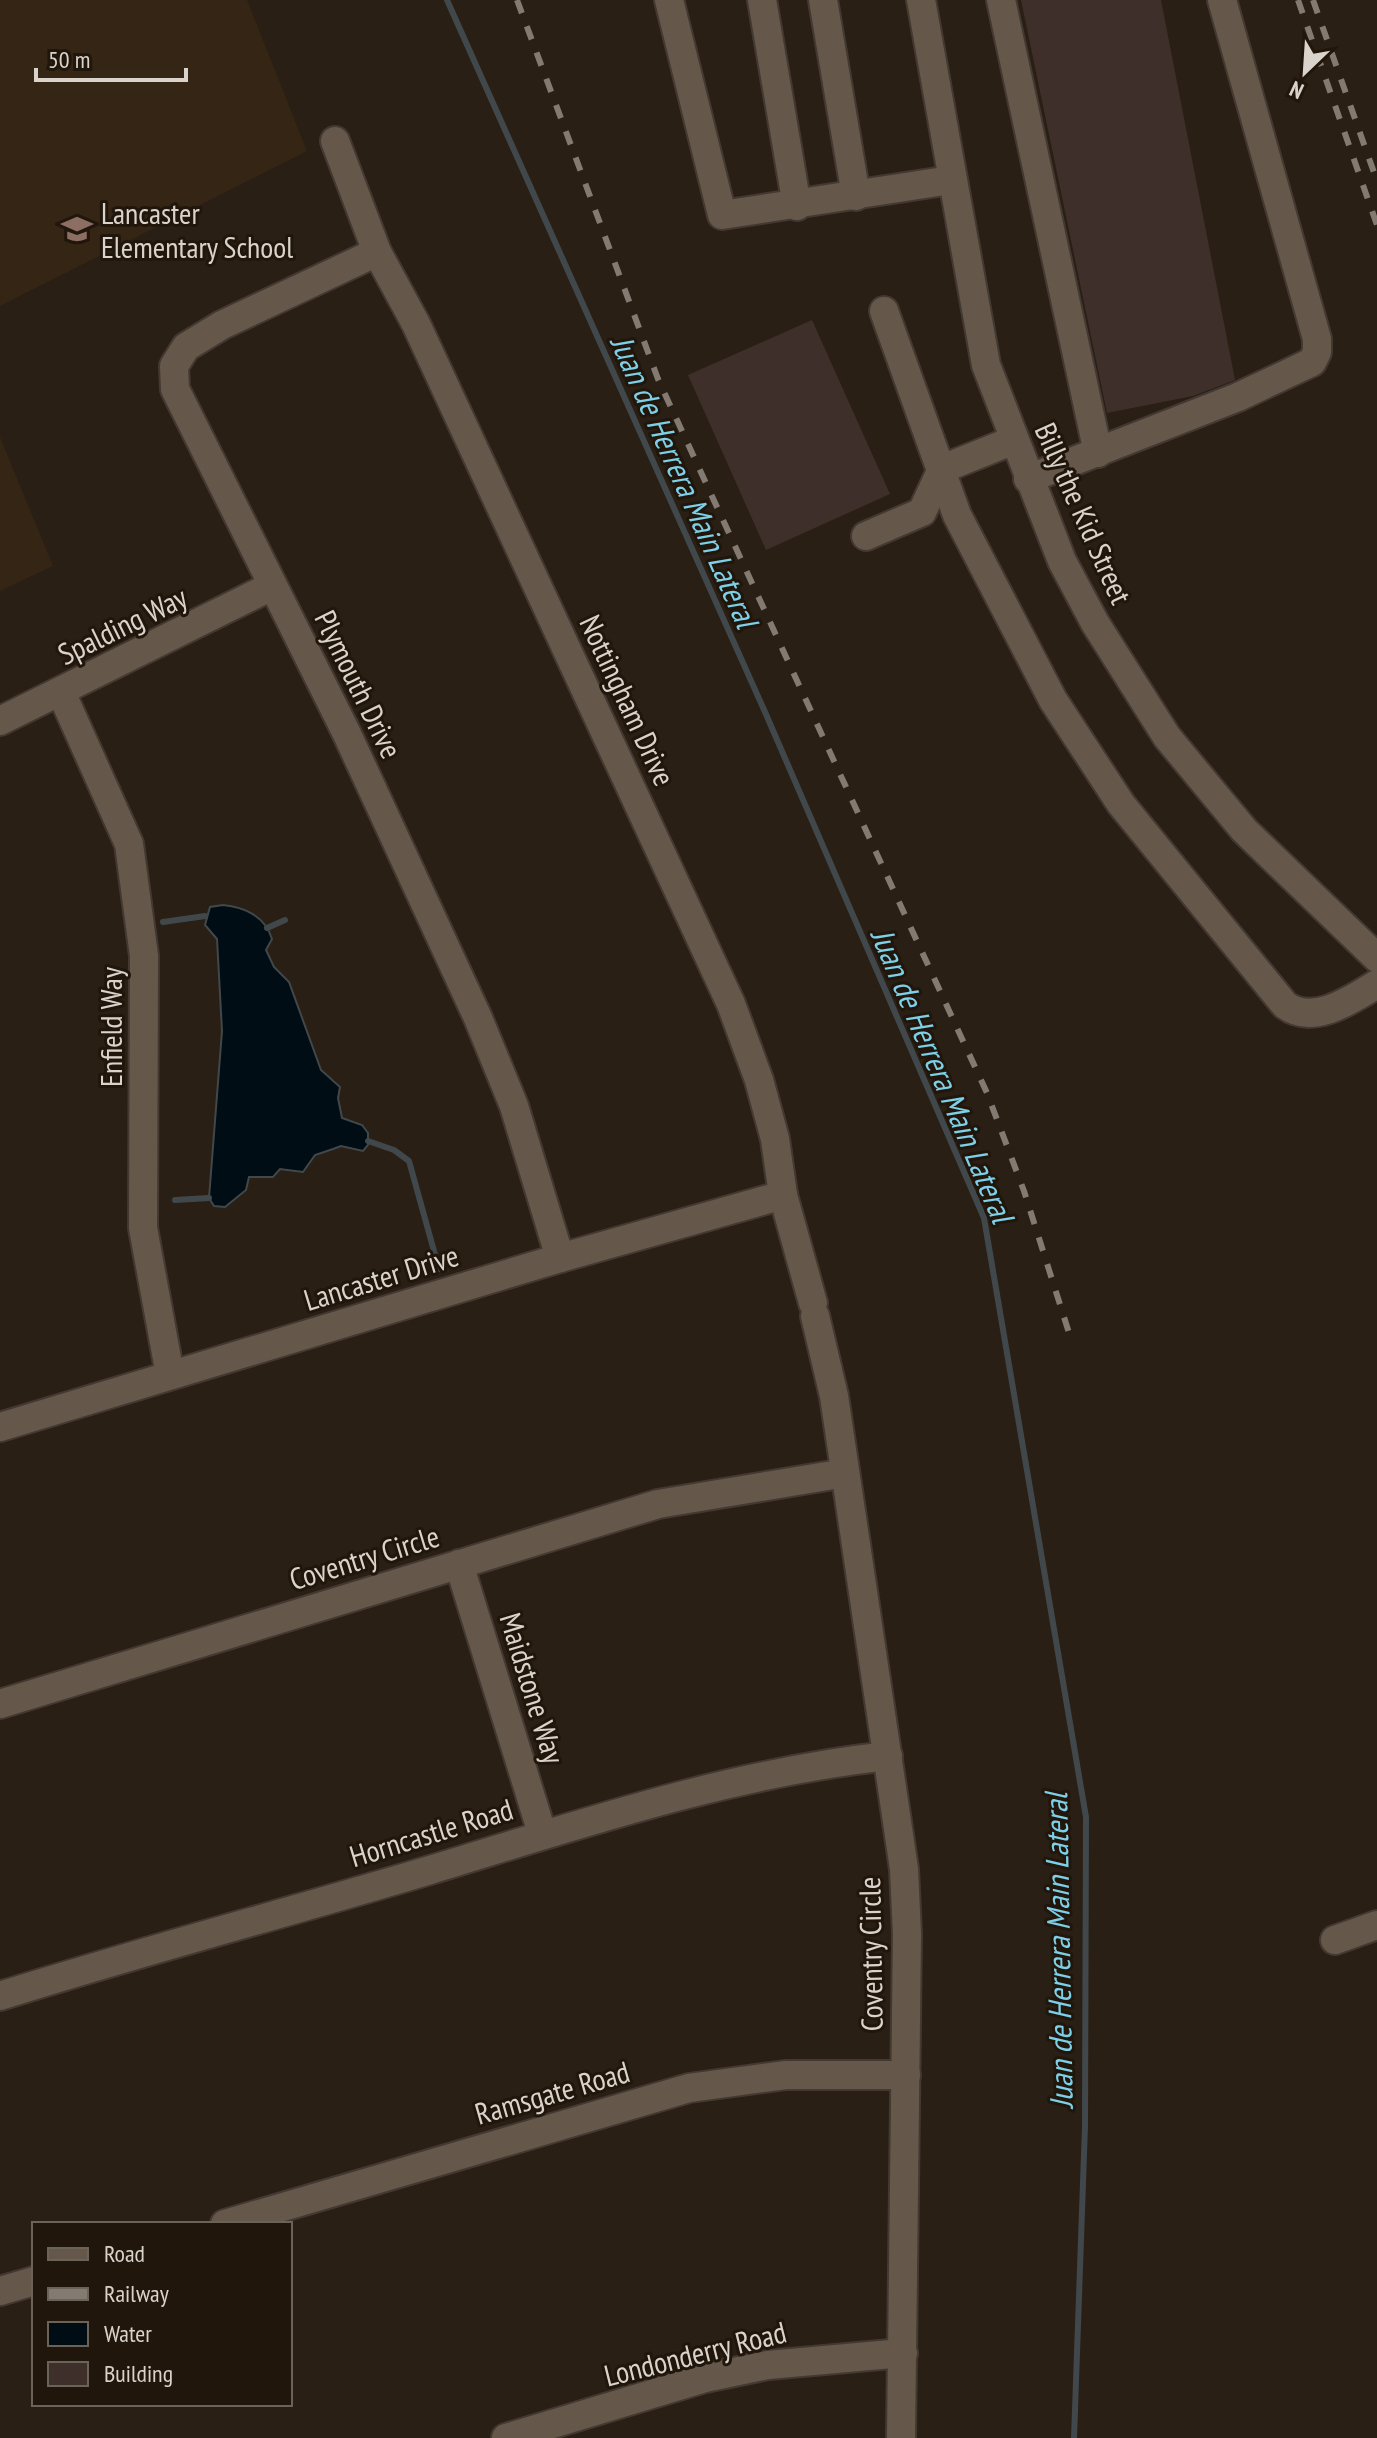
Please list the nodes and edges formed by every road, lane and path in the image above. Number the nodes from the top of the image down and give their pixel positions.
1 (669, 0) edge
2 (762, 0) edge
3 (823, 0) edge
4 (921, 0) edge
5 (1001, 0) edge
6 (1222, 0) edge
7 (335, 141) dead end
8 (951, 180) junction
9 (856, 196) junction
10 (797, 206) junction
11 (377, 252) junction
12 (884, 311) dead end
13 (1014, 440) junction
14 (1098, 453) junction
15 (942, 469) junction
16 (1028, 479) junction
17 (866, 536) dead end
18 (272, 586) junction
19 (61, 692) junction
20 (0, 721) edge
21 (1377, 958) edge
22 (1377, 984) edge
23 (783, 1195) junction
24 (560, 1258) junction
25 (170, 1375) junction
26 (834, 1396) joint
27 (0, 1427) edge
28 (845, 1473) junction
29 (459, 1564) junction
30 (0, 1704) edge
31 (888, 1756) junction
32 (542, 1833) junction
33 (1377, 1925) edge
34 (1335, 1940) dead end
35 (0, 1996) edge
36 (906, 2075) junction
37 (232, 2222) edge
38 (32, 2282) edge
39 (0, 2291) edge
40 (903, 2353) junction
41 (506, 2438) edge
42 (901, 2438) edge

1 - 10 street
2 - 10 street
3 - 9 street
4 - 8 street, Billy the Kid Street
5 - 14 street
6 - 14 street
7 - 11 street, Nottingham Drive
8 - 9 street
8 - 13 street, Billy the Kid Street
9 - 10 street
11 - 18 street, Plymouth Drive
11 - 23 street, Nottingham Drive
12 - 15 street
13 - 15 street
13 - 16 street, Billy the Kid Street
14 - 16 street
15 - 17 street
15 - 22 street
16 - 21 street, Billy the Kid Street
18 - 19 street, Spalding Way
18 - 24 street, Plymouth Drive
19 - 20 street, Spalding Way
19 - 25 street, Enfield Way
23 - 24 street, Lancaster Drive
23 - 26 street, Nottingham Drive
24 - 25 street, Lancaster Drive
25 - 27 street, Lancaster Drive
26 - 28 street, Coventry Circle
28 - 29 street, Coventry Circle
28 - 31 street, Coventry Circle
29 - 30 street, Coventry Circle
29 - 32 street, Maidstone Way
31 - 32 street, Horncastle Road
31 - 36 street, Coventry Circle
32 - 35 street, Horncastle Road
33 - 34 street
36 - 37 street, Ramsgate Road
36 - 40 street, Coventry Circle
38 - 39 street
40 - 41 street, Londonderry Road
40 - 42 street, Coventry Circle

